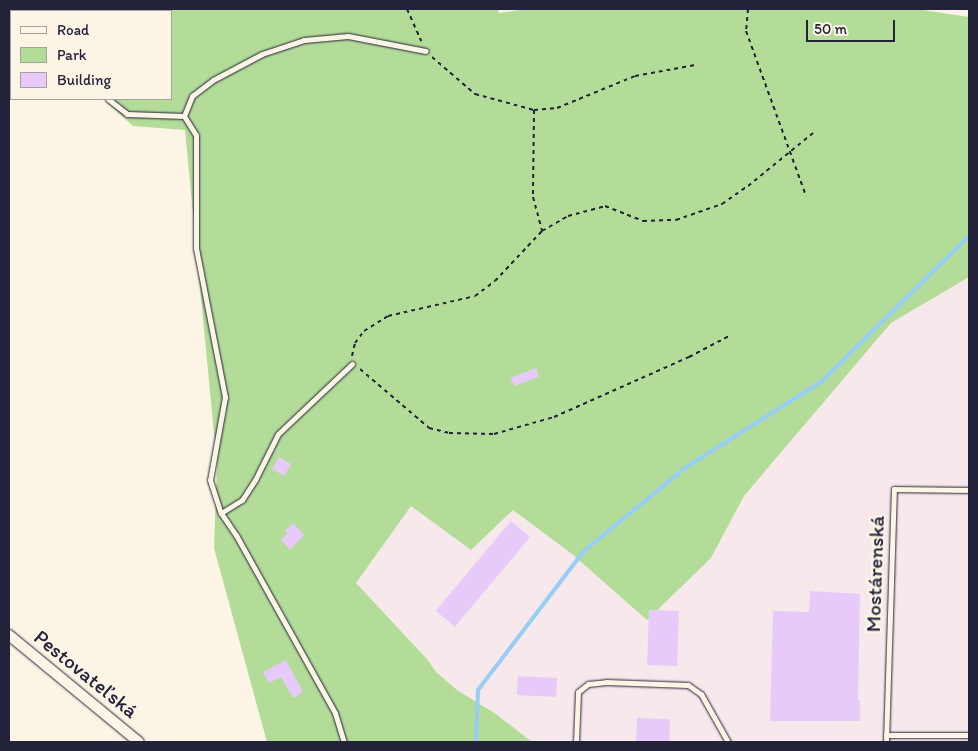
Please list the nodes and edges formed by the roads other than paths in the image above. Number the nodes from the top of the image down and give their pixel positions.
1 (426, 51) road end
2 (109, 100) edge
3 (184, 116) junction
4 (352, 364) road end
5 (969, 490) edge
6 (221, 513) junction
7 (9, 635) edge
8 (886, 734) junction
9 (969, 735) edge
10 (139, 742) edge
11 (344, 742) edge
12 (576, 742) edge
13 (728, 742) edge
14 (886, 742) edge

1 - 3 lane
2 - 3 lane
3 - 6 lane
4 - 6 lane
5 - 8 lane, Mostárenská
6 - 11 lane
7 - 10 street, Pestovateľská
8 - 9 lane
8 - 14 lane
12 - 13 lane

